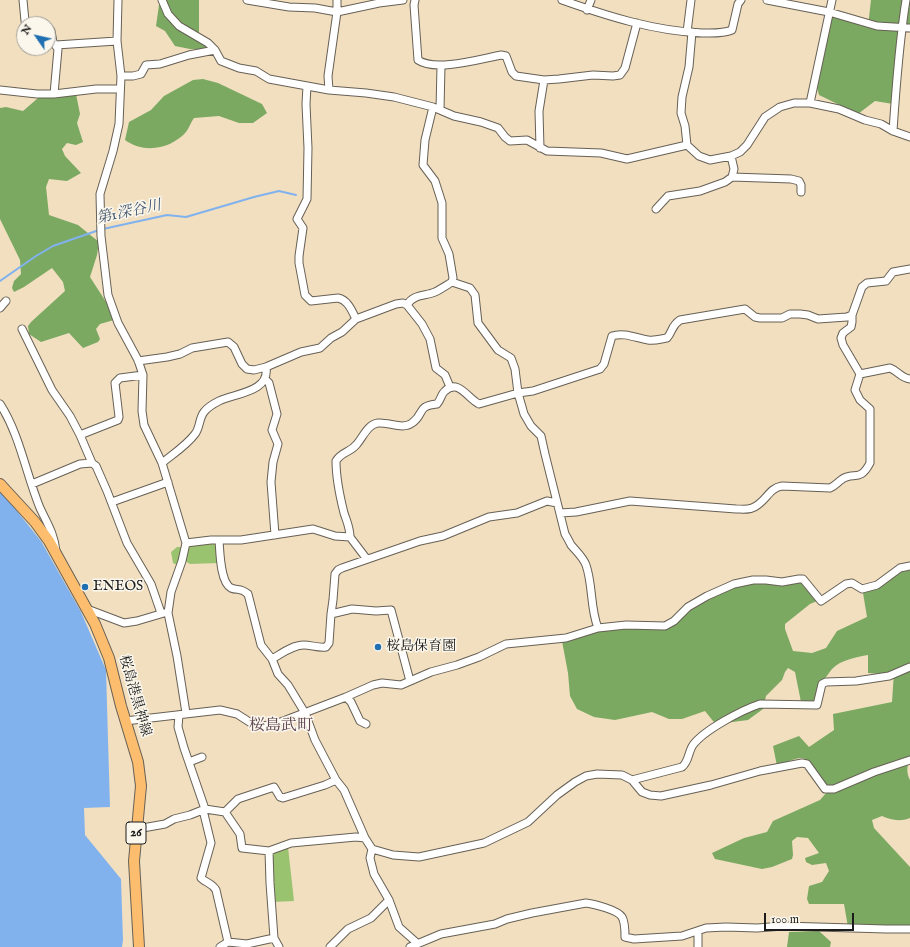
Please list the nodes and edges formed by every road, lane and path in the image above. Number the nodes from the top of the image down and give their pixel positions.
1 (23, 0) edge
2 (118, 0) edge
3 (162, 0) edge
4 (248, 0) edge
5 (338, 0) edge
6 (403, 0) edge
7 (415, 0) edge
8 (562, 0) edge
9 (591, 0) edge
10 (691, 0) edge
11 (741, 0) edge
12 (767, 0) edge
13 (832, 0) edge
14 (906, 0) edge
15 (587, 10) junction
16 (337, 12) junction
17 (829, 12) junction
18 (25, 16) edge
19 (637, 23) junction
20 (902, 27) junction
21 (910, 28) edge
22 (690, 32) junction
23 (117, 41) junction
24 (56, 45) joint
25 (215, 50) junction
26 (441, 66) junction
27 (121, 76) junction
28 (544, 80) junction
29 (307, 86) junction
30 (120, 89) junction
31 (0, 90) edge
32 (329, 90) junction
33 (54, 94) junction
34 (810, 103) junction
35 (437, 109) junction
36 (893, 131) junction
37 (910, 137) edge
38 (687, 146) junction
39 (540, 148) junction
40 (731, 156) junction
41 (732, 177) junction
42 (801, 192) dead end
43 (656, 209) dead end
44 (910, 269) edge
45 (452, 280) junction
46 (6, 301) dead end
47 (407, 305) junction
48 (0, 308) edge
49 (852, 315) junction
50 (356, 319) junction
51 (22, 329) dead end
52 (138, 361) junction
53 (266, 367) junction
54 (860, 374) junction
55 (143, 375) junction
56 (265, 379) junction
57 (910, 379) edge
58 (450, 387) junction
59 (518, 392) junction
60 (0, 404) edge
61 (80, 435) junction
62 (162, 462) junction
63 (92, 463) junction
64 (168, 482) junction
65 (0, 484) edge
66 (32, 484) junction
67 (112, 502) junction
68 (557, 503) junction
69 (560, 513) junction
70 (275, 535) junction
71 (350, 537) junction
72 (219, 540) junction
73 (186, 543) junction
74 (56, 553) junction
75 (366, 558) junction
76 (910, 566) edge
77 (86, 609) junction
78 (164, 613) junction
79 (331, 614) junction
80 (598, 628) junction
81 (272, 659) junction
82 (910, 667) edge
83 (410, 681) junction
84 (346, 697) junction
85 (305, 713) junction
86 (183, 714) junction
87 (125, 721) junction
88 (366, 724) dead end
89 (202, 757) dead end
90 (910, 760) edge
91 (189, 762) junction
92 (336, 780) junction
93 (632, 780) junction
94 (204, 809) junction
95 (225, 812) junction
96 (137, 829) junction
97 (365, 838) junction
98 (372, 849) junction
99 (269, 851) junction
100 (389, 900) junction
101 (910, 929) edge
102 (698, 931) junction
103 (274, 938) junction
104 (228, 942) junction
105 (417, 944) junction
106 (139, 947) edge
107 (220, 947) edge
108 (279, 947) edge
109 (330, 947) edge
110 (410, 947) edge
111 (698, 947) edge

1 - 18 street
2 - 23 street
3 - 25 street
4 - 16 street
5 - 16 street
6 - 16 street
7 - 26 street
8 - 15 street
9 - 15 street
10 - 22 street
11 - 22 street
12 - 17 street
13 - 17 street
14 - 20 street
15 - 19 street
16 - 32 street
17 - 20 street
17 - 34 street
19 - 22 street
19 - 28 street
20 - 21 street
20 - 36 street
22 - 38 street
23 - 24 street
23 - 27 street
24 - 33 street
25 - 27 street
25 - 29 street
26 - 28 street
26 - 35 street
27 - 30 street
28 - 39 street
29 - 32 street
29 - 50 street
30 - 33 street
30 - 52 street
31 - 33 street
32 - 35 street
34 - 36 street
34 - 40 street
35 - 39 street
35 - 45 street
36 - 37 street
38 - 39 street
38 - 40 street
40 - 41 street
41 - 42 street
41 - 43 street
44 - 49 street
45 - 47 street
45 - 59 street
46 - 48 street
47 - 50 street
47 - 58 street
49 - 54 street
49 - 59 street
50 - 53 street
51 - 61 street
52 - 53 street
52 - 55 street
53 - 56 street
54 - 57 street
54 - 69 street
55 - 61 street
55 - 62 street
56 - 62 street
56 - 70 street
58 - 59 street
58 - 71 street
59 - 68 street
60 - 66 street
61 - 63 street
62 - 64 street
63 - 66 street
63 - 67 street
64 - 67 street
64 - 73 street
65 - 74 main road, 桜島港黒神線 / 26
66 - 74 street
67 - 78 street
68 - 69 street
68 - 75 street
69 - 80 street
70 - 71 street
70 - 72 street
71 - 75 street
72 - 73 street
72 - 81 street
73 - 78 street
74 - 77 main road, 桜島港黒神線 / 26
75 - 79 street
76 - 80 street
77 - 78 street
77 - 87 main road, 桜島港黒神線 / 26
78 - 86 street
79 - 81 street
79 - 83 street
80 - 83 street
81 - 85 street
82 - 93 street
83 - 84 street
84 - 85 street
84 - 88 street
85 - 86 street
85 - 92 street
86 - 87 street
86 - 91 street
87 - 96 main road, 桜島港黒神線 / 26
89 - 91 street
90 - 93 street
91 - 94 street
92 - 95 street
92 - 97 street
93 - 98 street
94 - 95 street
94 - 96 street
94 - 104 street
95 - 99 street
96 - 106 main road, 桜島港黒神線 / 26
97 - 98 street
97 - 99 street
98 - 100 street
99 - 103 street
100 - 105 street
100 - 109 street
101 - 102 street
102 - 105 street
102 - 111 street
103 - 104 street
103 - 108 street
104 - 107 street
105 - 110 street

